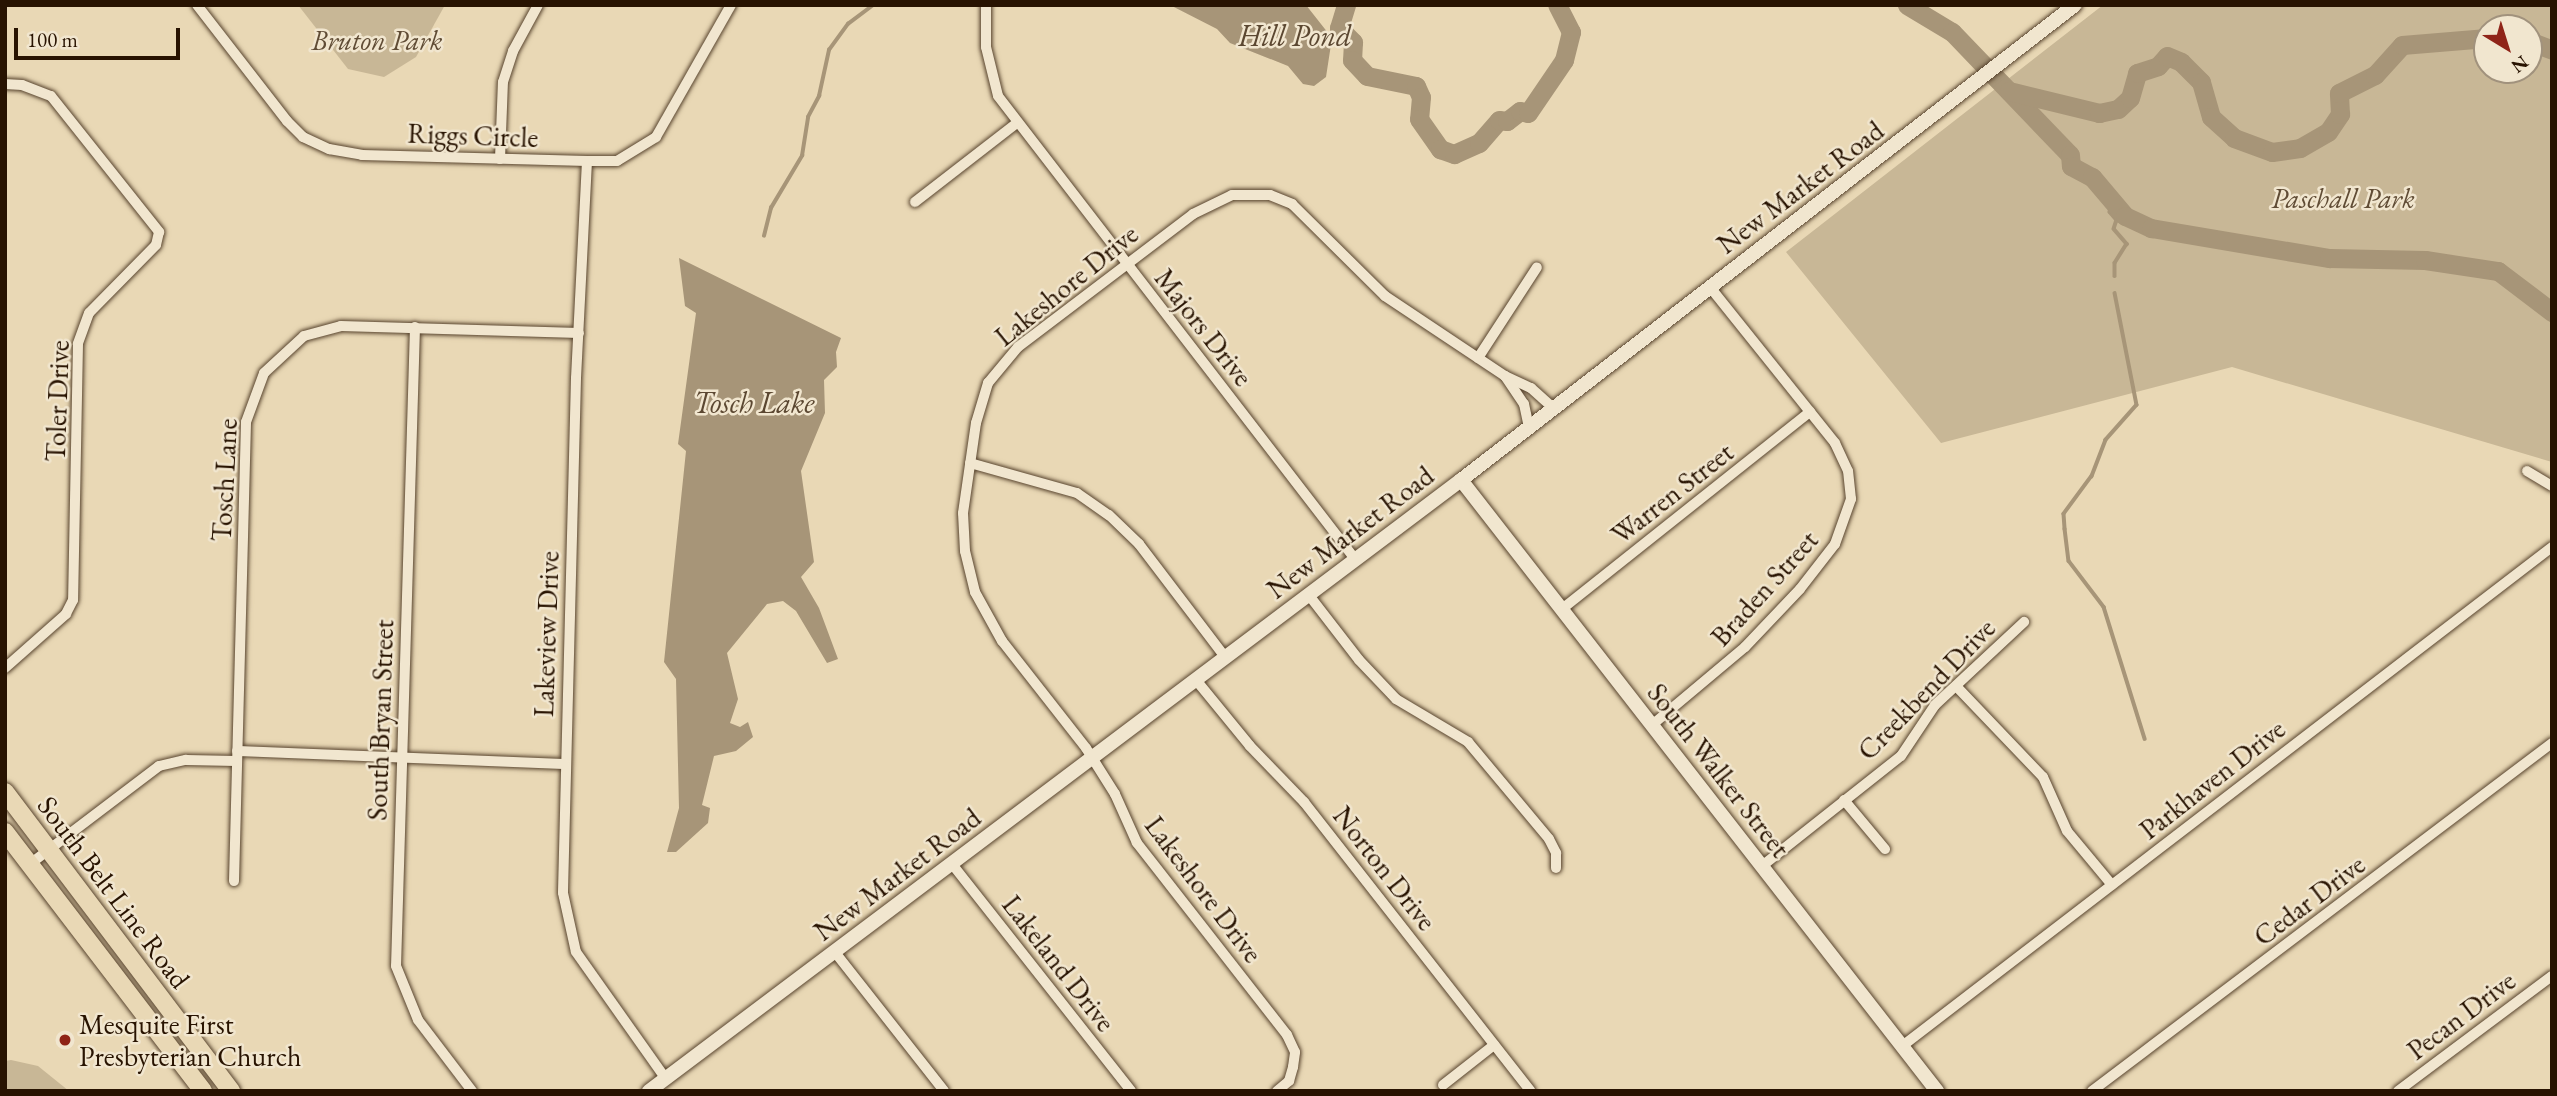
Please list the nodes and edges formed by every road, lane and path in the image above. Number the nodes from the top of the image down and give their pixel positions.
1 (197, 5) edge
2 (538, 5) edge
3 (731, 5) edge
4 (986, 5) edge
5 (2075, 5) edge
6 (5, 84) edge
7 (1017, 123) junction
8 (500, 159) junction
9 (587, 161) junction
10 (915, 202) dead end
11 (1126, 263) junction
12 (1537, 267) dead end
13 (1710, 287) junction
14 (415, 327) junction
15 (579, 333) junction
16 (1478, 358) junction
17 (1505, 376) junction
18 (1554, 409) junction
19 (1810, 412) junction
20 (1530, 428) junction
21 (970, 463) junction
22 (2527, 471) dead end
23 (1461, 480) junction
24 (2552, 486) edge
25 (2552, 547) edge
26 (1355, 559) junction
27 (1308, 594) junction
28 (1562, 609) junction
29 (2024, 622) dead end
30 (1225, 657) junction
31 (5, 668) edge
32 (1196, 680) junction
33 (1956, 686) junction
34 (1653, 725) junction
35 (2552, 743) edge
36 (237, 756) junction
37 (1091, 758) junction
38 (402, 761) junction
39 (565, 764) junction
40 (5, 792) edge
41 (1844, 800) junction
42 (5, 832) edge
43 (49, 849) junction
44 (1885, 849) dead end
45 (30, 864) junction
46 (952, 864) junction
47 (1762, 866) junction
48 (1556, 868) dead end
49 (234, 881) dead end
50 (2112, 885) junction
51 (834, 951) junction
52 (2552, 976) edge
53 (156, 990) junction
54 (137, 1005) junction
55 (1494, 1045) junction
56 (1901, 1047) junction
57 (202, 1052) junction
58 (184, 1066) junction
59 (666, 1079) junction
60 (1443, 1085) dead end
61 (203, 1091) edge
62 (231, 1091) edge
63 (472, 1091) edge
64 (649, 1091) edge
65 (944, 1091) edge
66 (1131, 1091) edge
67 (1277, 1091) edge
68 (1531, 1091) edge
69 (1937, 1091) edge
70 (2092, 1091) edge
71 (2398, 1091) edge

1 - 8 street, Riggs Circle
2 - 8 street
3 - 9 street, Riggs Circle
4 - 7 street, Majors Drive
5 - 13 street, New Market Road
6 - 31 street, Toler Drive
7 - 10 street
7 - 11 street, Majors Drive
8 - 9 street, Riggs Circle
9 - 15 street, Lakeview Drive
11 - 16 street, Lakeshore Drive
11 - 21 street, Lakeshore Drive
11 - 26 street, Majors Drive
12 - 16 street
13 - 18 street, New Market Road
13 - 19 street, Braden Street
14 - 15 street, Tosch Lane
14 - 36 street, Tosch Lane
14 - 38 street, South Bryan Street
15 - 39 street, Lakeview Drive
16 - 17 street, Lakeshore Drive
17 - 18 street, Lakeshore Drive
17 - 20 street, Lakeshore Drive
18 - 20 street, New Market Road
19 - 28 street, Warren Street
19 - 34 street, Braden Street
20 - 23 street, New Market Road
21 - 30 street
21 - 37 street, Lakeshore Drive
22 - 24 street
23 - 26 street, New Market Road
23 - 28 street, South Walker Street
25 - 50 street, Parkhaven Drive
26 - 27 street, New Market Road
27 - 30 street, New Market Road
27 - 48 street
28 - 34 street, South Walker Street
29 - 33 street, Creekbend Drive
30 - 32 street, New Market Road
32 - 37 street, New Market Road
32 - 55 street, Norton Drive
33 - 41 street, Creekbend Drive
33 - 50 street
34 - 47 street, South Walker Street
35 - 70 street, Cedar Drive
36 - 38 street
36 - 43 street
36 - 49 street, Tosch Lane
37 - 46 street, New Market Road
37 - 67 street, Lakeshore Drive
38 - 39 street
38 - 63 street, South Bryan Street
39 - 59 street, Lakeview Drive
40 - 43 main road, South Belt Line Road
41 - 44 street
41 - 47 street, Creekbend Drive
42 - 45 main road, South Belt Line Road
43 - 45 street
43 - 53 main road, South Belt Line Road
45 - 54 main road, South Belt Line Road
46 - 51 street, New Market Road
46 - 66 street, Lakeland Drive
47 - 56 street, South Walker Street
50 - 56 street, Parkhaven Drive
51 - 59 street, New Market Road
51 - 65 street
52 - 71 street, Pecan Drive
53 - 54 main road
53 - 57 main road, South Belt Line Road
54 - 58 main road, South Belt Line Road
55 - 60 street
55 - 68 street, Norton Drive
56 - 69 street, South Walker Street
57 - 58 main road
57 - 62 main road, South Belt Line Road
58 - 61 main road, South Belt Line Road
59 - 64 street, New Market Road

